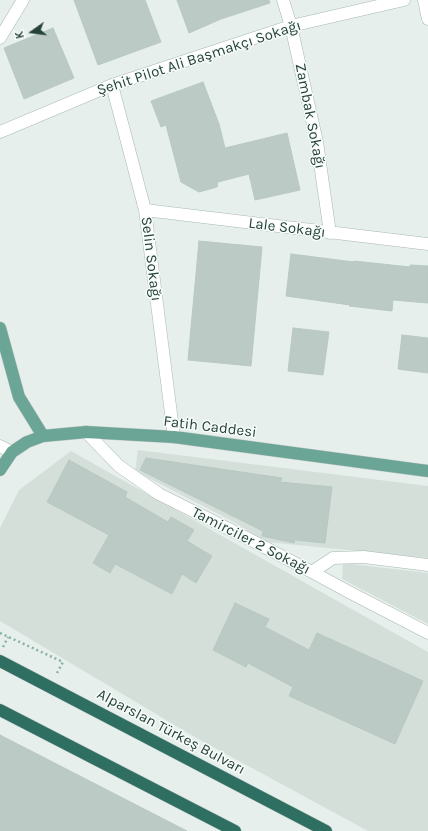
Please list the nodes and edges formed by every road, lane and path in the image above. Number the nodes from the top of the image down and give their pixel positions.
1 (23, 0) edge
2 (283, 0) edge
3 (404, 0) edge
4 (424, 0) edge
5 (428, 19) edge
6 (291, 26) junction
7 (0, 38) edge
8 (112, 85) junction
9 (0, 132) edge
10 (145, 210) junction
11 (330, 233) junction
12 (428, 244) edge
13 (0, 328) edge
14 (86, 432) junction
15 (43, 436) junction
16 (174, 437) junction
17 (0, 446) edge
18 (12, 452) junction
19 (0, 470) edge
20 (428, 471) edge
21 (428, 565) edge
22 (312, 572) junction
23 (0, 633) edge
24 (428, 633) edge
25 (0, 661) edge
26 (63, 662) dead end
27 (0, 710) edge
28 (235, 831) edge
29 (326, 831) edge

1 - 7 street
2 - 6 street, Zambak Sokağı
3 - 6 street, Şehit Pilot Ali Başmakçı Sokağı
4 - 5 street
6 - 8 street, Şehit Pilot Ali Başmakçı Sokağı
6 - 11 street, Zambak Sokağı
8 - 9 street, Şehit Pilot Ali Başmakçı Sokağı
8 - 10 street, Selin Sokağı
10 - 11 street, Lale Sokağı
10 - 16 street, Selin Sokağı
11 - 12 street, Lale Sokağı
13 - 15 main road
14 - 15 main road, Fatih Caddesi
14 - 16 main road, Fatih Caddesi
14 - 22 street, Tamirciler 2 Sokağı
15 - 18 main road, Fatih Caddesi
16 - 20 main road, Fatih Caddesi
17 - 18 street
18 - 19 main road, Fatih Caddesi
21 - 22 street
22 - 24 street, Tamirciler 2 Sokağı
23 - 26 path
25 - 29 highway, Alparslan Türkeş Bulvarı
27 - 28 highway

